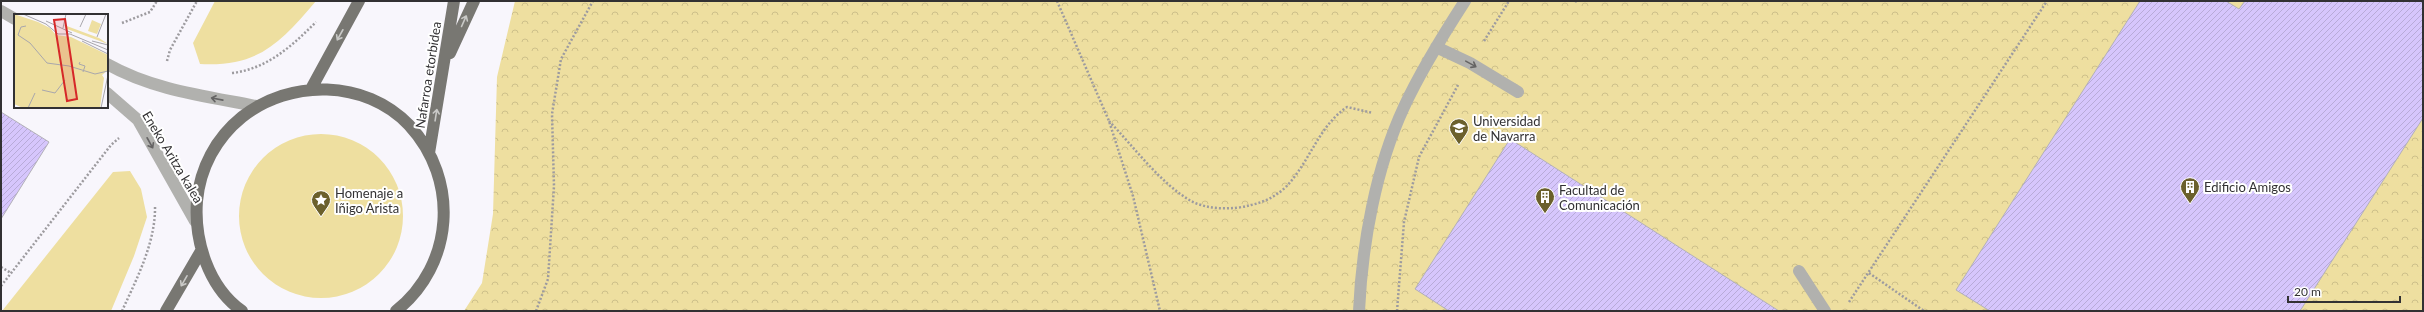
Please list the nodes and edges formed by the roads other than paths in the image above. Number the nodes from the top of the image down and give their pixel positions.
1 (359, 1) edge
2 (454, 1) edge
3 (474, 1) edge
4 (1465, 1) edge
5 (1, 10) edge
6 (14, 18) edge
7 (1436, 47) junction
8 (108, 65) edge
9 (444, 67) junction
10 (311, 88) junction
11 (1518, 92) dead end
12 (108, 94) edge
13 (256, 106) junction
14 (430, 153) junction
15 (195, 221) junction
16 (201, 251) junction
17 (1799, 271) dead end
18 (166, 311) edge
19 (242, 311) edge
20 (396, 311) edge
21 (1359, 311) edge
22 (1825, 311) edge

1 -> 10 main road
2 - 9 main road, Nafarroa etorbidea
9 -> 3 main road
4 - 7 street
5 - 6 street
7 -> 11 street
7 - 21 street
13 -> 8 street
14 -> 9 main road, Nafarroa etorbidea
10 - 13 main road
10 - 14 main road
12 -> 15 street, Eneko Aritza kalea
13 - 15 main road
14 - 20 main road
15 - 16 main road
16 -> 18 main road
16 - 19 main road
17 - 22 street

